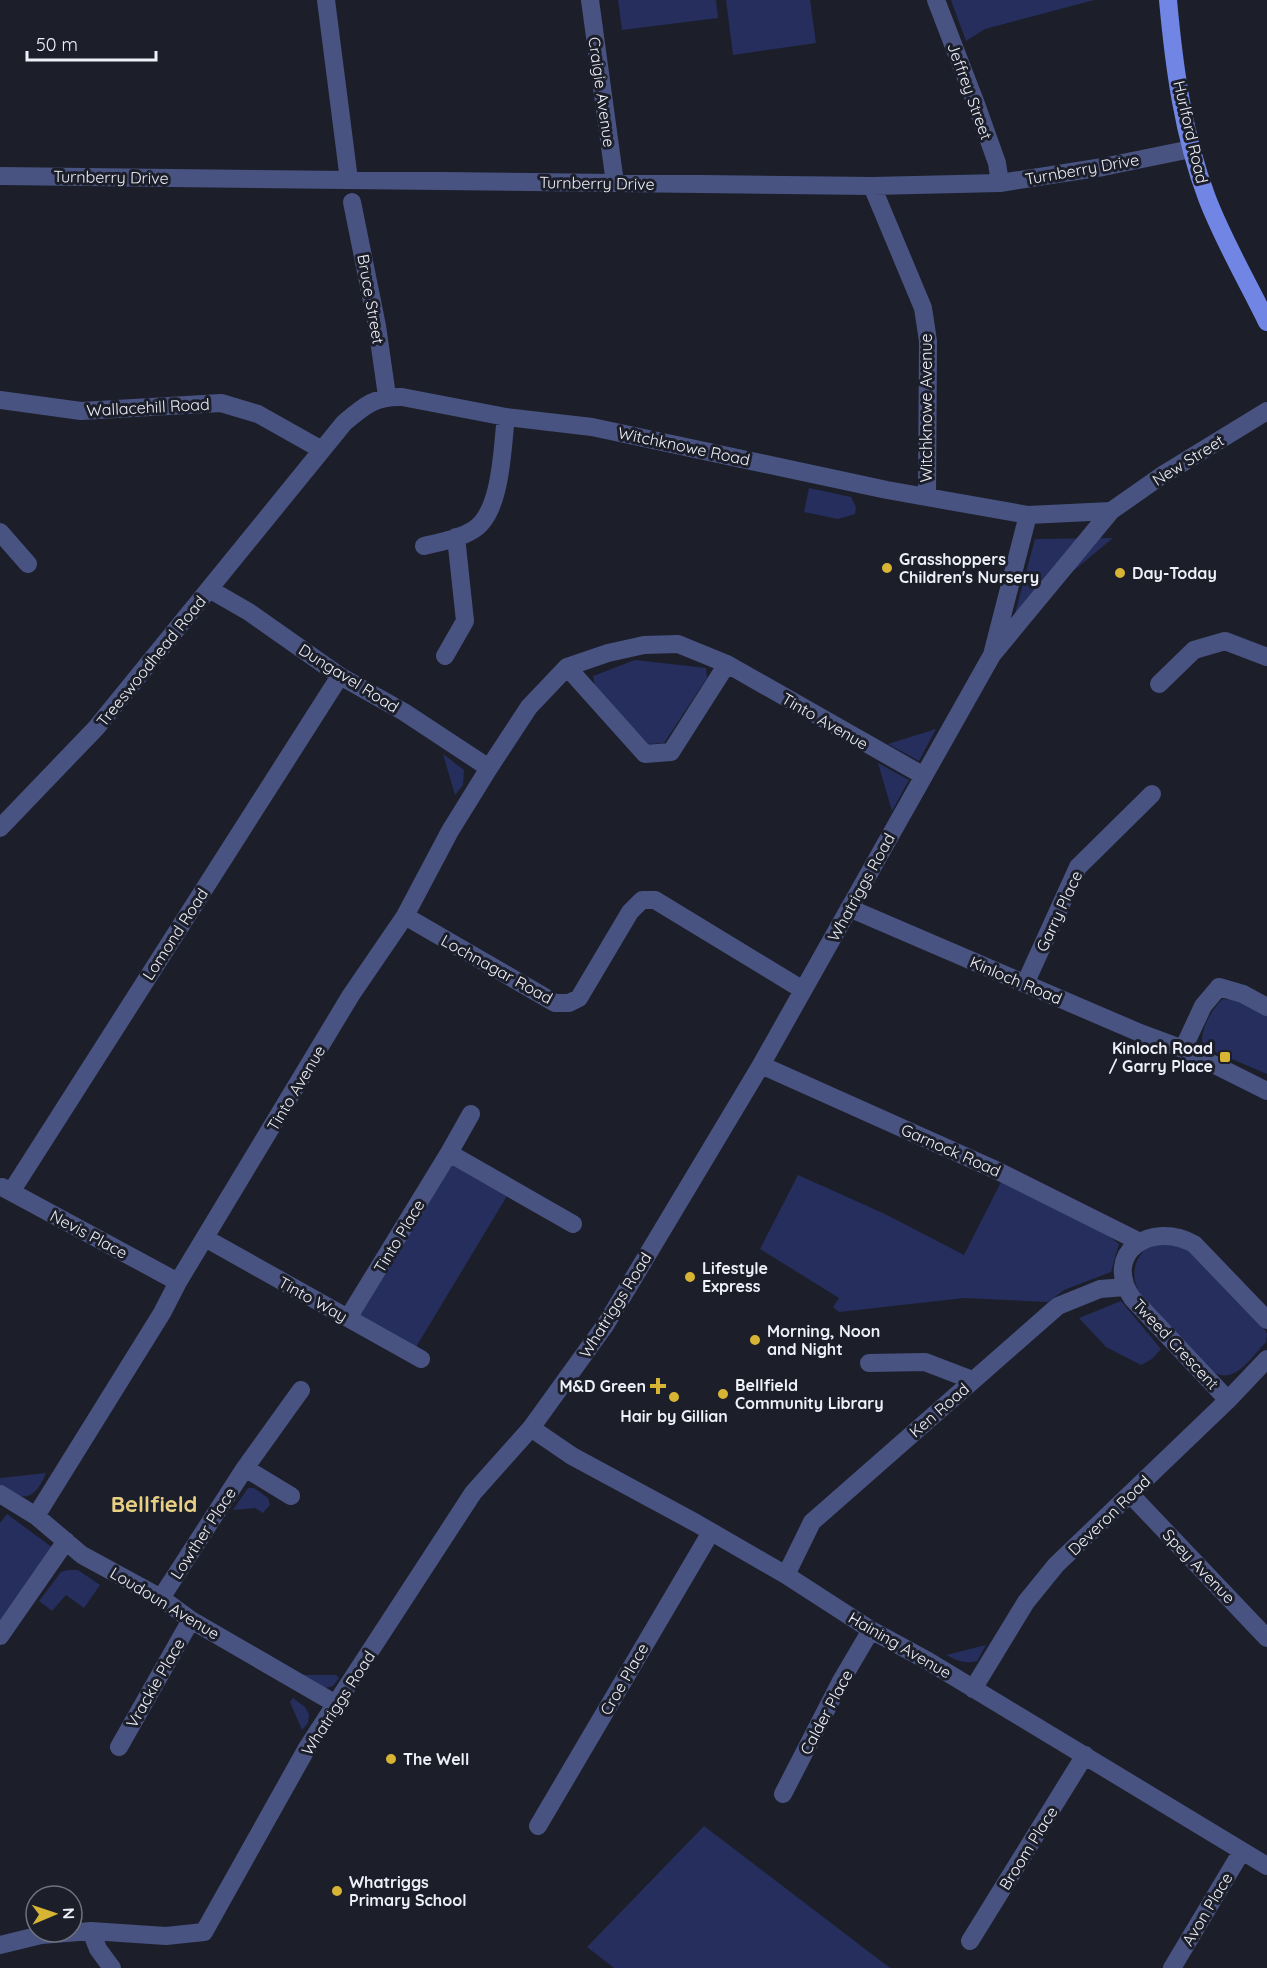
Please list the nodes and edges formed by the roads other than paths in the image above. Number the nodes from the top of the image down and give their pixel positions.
1 (326, 0) edge
2 (590, 0) edge
3 (936, 0) edge
4 (1168, 0) edge
5 (1191, 149) junction
6 (0, 176) edge
7 (348, 180) junction
8 (615, 183) junction
9 (1000, 183) junction
10 (872, 186) junction
11 (352, 202) dead end
12 (1267, 322) edge
13 (387, 396) junction
14 (0, 400) edge
15 (1267, 411) edge
16 (506, 417) junction
17 (322, 450) junction
18 (927, 496) junction
19 (1111, 511) junction
20 (1028, 515) junction
21 (0, 532) edge
22 (456, 537) junction
23 (424, 546) dead end
24 (28, 564) dead end
25 (209, 589) junction
26 (992, 655) junction
27 (445, 656) dead end
28 (1267, 657) edge
29 (728, 664) junction
30 (567, 667) junction
31 (340, 676) junction
32 (1159, 684) dead end
33 (489, 768) junction
34 (924, 776) junction
35 (1152, 795) dead end
36 (0, 828) edge
37 (849, 908) junction
38 (405, 916) junction
39 (1025, 984) junction
40 (803, 990) junction
41 (1267, 1007) edge
42 (1183, 1049) junction
43 (761, 1065) junction
44 (1267, 1091) edge
45 (471, 1114) dead end
46 (449, 1153) junction
47 (5, 1189) edge
48 (573, 1224) dead end
49 (205, 1238) junction
50 (1138, 1241) junction
51 (178, 1282) junction
52 (1125, 1287) junction
53 (348, 1318) junction
54 (1267, 1320) edge
55 (421, 1359) dead end
56 (869, 1363) dead end
57 (1265, 1366) edge
58 (972, 1380) junction
59 (301, 1390) dead end
60 (1228, 1400) junction
61 (531, 1428) junction
62 (245, 1468) junction
63 (1131, 1494) junction
64 (291, 1496) dead end
65 (1, 1498) edge
66 (36, 1516) junction
67 (711, 1532) junction
68 (66, 1541) junction
69 (786, 1575) junction
70 (161, 1598) junction
71 (191, 1620) junction
72 (871, 1630) junction
73 (0, 1636) edge
74 (1267, 1638) edge
75 (973, 1689) junction
76 (336, 1704) junction
77 (119, 1747) dead end
78 (1085, 1755) junction
79 (783, 1794) dead end
80 (538, 1827) dead end
81 (1242, 1851) junction
82 (1267, 1866) edge
83 (91, 1931) junction
84 (970, 1941) dead end
85 (0, 1944) edge
86 (112, 1968) edge
87 (1172, 1968) edge

1 - 7 street
2 - 8 street, Craigie Avenue
3 - 9 street, Jeffrey Street
4 - 5 main road, Hurlford Road
5 - 9 street, Turnberry Drive
5 - 12 main road, Hurlford Road
6 - 7 street, Turnberry Drive
7 - 8 street, Turnberry Drive
8 - 10 street, Turnberry Drive
9 - 10 street, Turnberry Drive
10 - 18 street, Witchknowe Avenue
11 - 13 street, Bruce Street
13 - 16 street, Witchknowe Road
13 - 17 street
14 - 17 street, Wallacehill Road
15 - 19 street, New Street
16 - 18 street, Witchknowe Road
16 - 22 street
17 - 25 street, Treeswoodhead Road
18 - 20 street, Witchknowe Road
19 - 20 street, Witchknowe Road
19 - 26 street, Whatriggs Road
20 - 26 street, Whatriggs Road
21 - 24 street
22 - 23 street
22 - 27 street
25 - 31 street, Dungavel Road
25 - 36 street, Treeswoodhead Road
26 - 34 street, Whatriggs Road
28 - 32 street
29 - 30 street, Tinto Avenue
29 - 30 street
29 - 34 street, Tinto Avenue
30 - 33 street, Tinto Avenue
31 - 33 street, Dungavel Road
31 - 47 street, Lomond Road
33 - 38 street, Tinto Avenue
34 - 37 street, Whatriggs Road
35 - 39 street, Garry Place
37 - 39 street, Kinloch Road
37 - 40 street, Whatriggs Road
38 - 40 street, Lochnagar Road
38 - 49 street, Tinto Avenue
39 - 42 street, Kinloch Road
40 - 43 street, Whatriggs Road
41 - 42 street
42 - 44 street, Kinloch Road
43 - 50 street, Garnock Road
43 - 61 street, Whatriggs Road
45 - 46 street, Tinto Place
46 - 48 street
46 - 53 street, Tinto Place
47 - 51 street, Nevis Place
49 - 51 street, Tinto Avenue
49 - 53 street, Tinto Way
50 - 52 street, Tweed Crescent
50 - 54 street
51 - 66 street, Tinto Avenue
52 - 58 street, Ken Road
52 - 60 street, Tweed Crescent
53 - 55 street, Tinto Way
56 - 58 street
57 - 60 street, Deveron Road
58 - 69 street, Ken Road
59 - 62 street, Lowther Place
60 - 63 street, Deveron Road
61 - 67 street, Haining Avenue
61 - 76 street, Whatriggs Road
62 - 64 street, Lowther Place
62 - 70 street, Lowther Place
63 - 74 street, Spey Avenue
63 - 75 street, Deveron Road
65 - 66 street, Loudoun Avenue
66 - 68 street, Loudoun Avenue
67 - 69 street, Haining Avenue
67 - 80 street, Croe Place
68 - 70 street, Loudoun Avenue
68 - 73 street
69 - 72 street, Haining Avenue
70 - 71 street, Loudoun Avenue
71 - 76 street, Loudoun Avenue
71 - 77 street, Vrackie Place
72 - 75 street, Haining Avenue
72 - 79 street, Calder Place
75 - 78 street, Haining Avenue
76 - 83 street, Whatriggs Road
78 - 81 street, Haining Avenue
78 - 84 street, Broom Place
81 - 82 street, Haining Avenue
81 - 87 street, Avon Place
83 - 85 street
83 - 86 street

